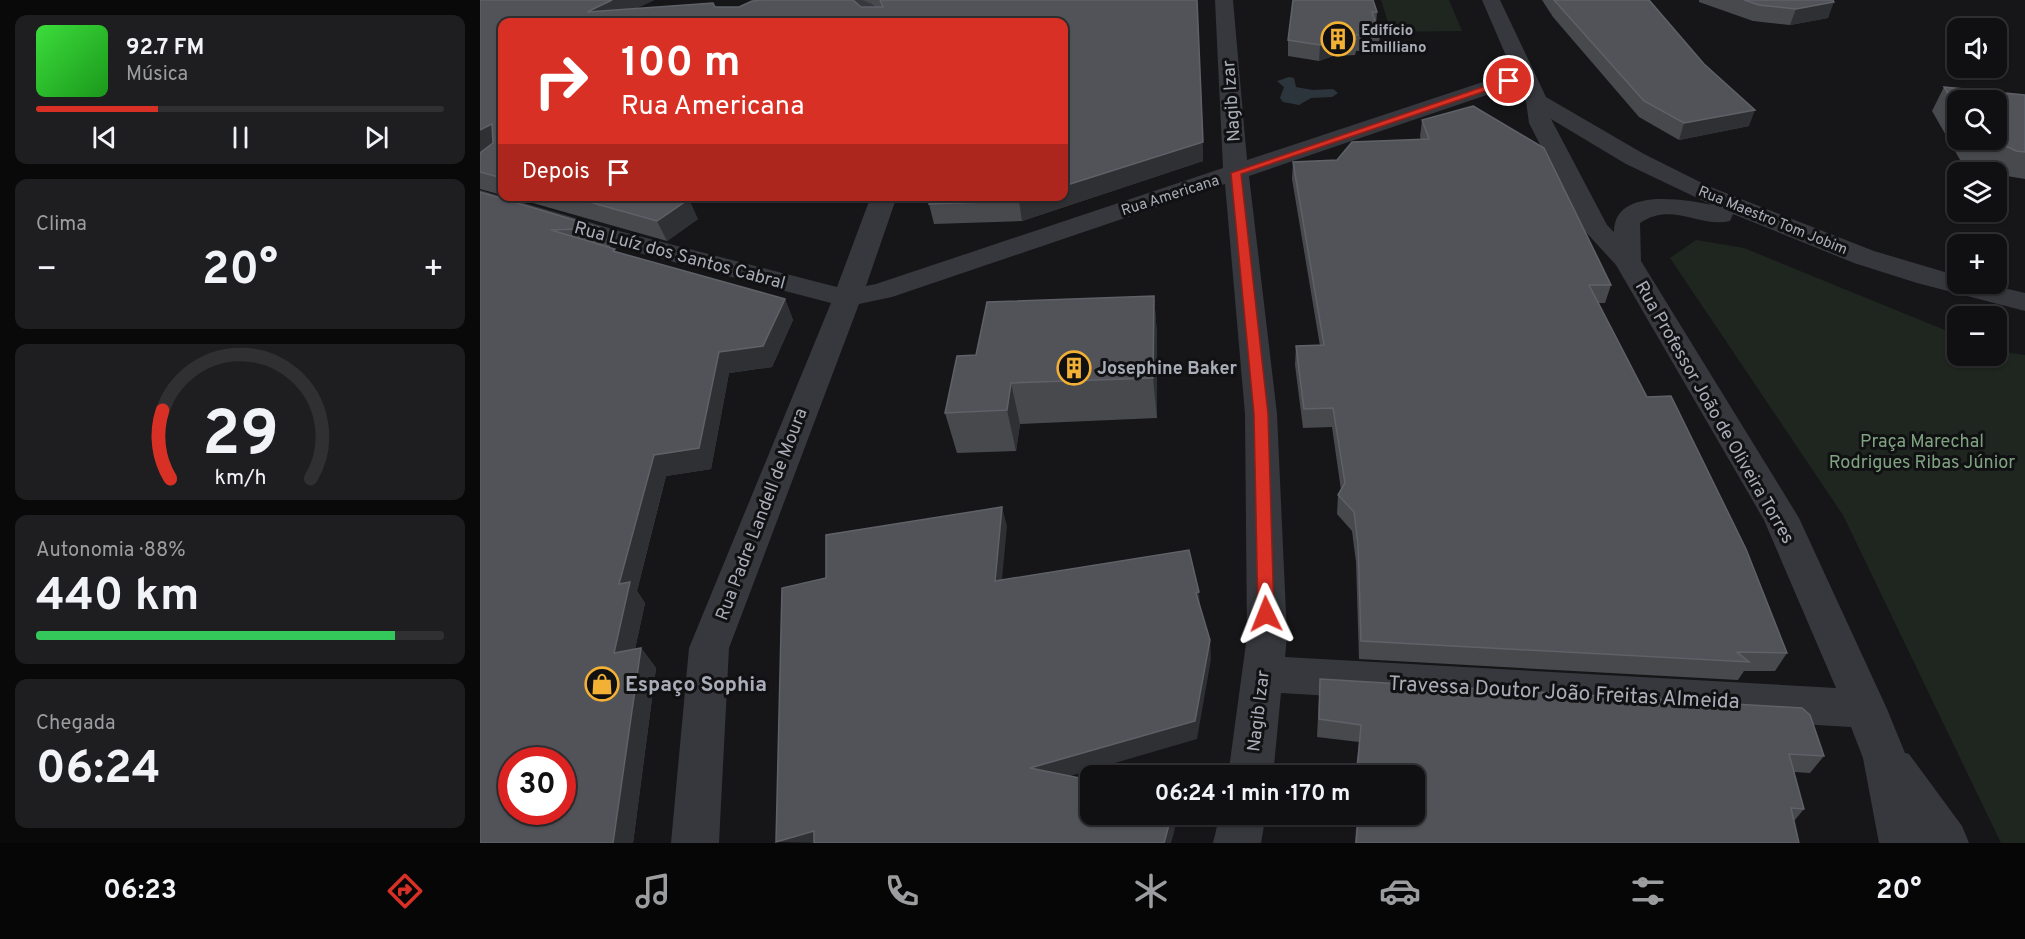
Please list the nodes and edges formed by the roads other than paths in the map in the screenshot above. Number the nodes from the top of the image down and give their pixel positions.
1 (877, 0) edge
2 (1224, 0) edge
3 (1491, 0) edge
4 (852, 3) edge
5 (872, 18) edge
6 (1531, 88) junction
7 (1236, 173) junction
8 (480, 198) edge
9 (882, 201) edge
10 (1805, 233) junction
11 (1627, 261) junction
12 (847, 298) junction
13 (2025, 302) edge
14 (1262, 675) junction
15 (1866, 709) junction
16 (1885, 758) junction
17 (1251, 765) edge
18 (1241, 825) edge
19 (694, 843) edge
20 (1237, 843) edge
21 (1903, 843) edge
22 (1945, 843) edge

1 - 4 street
2 - 7 street, Nagib Izar
3 - 6 street, Rua Professor João de Oliveira Torres
4 - 5 street
6 - 7 street, Rua Americana
6 - 10 street, Rua Maestro Tom Jobim
6 - 11 street, Rua Professor João de Oliveira Torres
7 - 12 street, Rua Americana
7 - 14 street, Nagib Izar
8 - 12 street, Rua Luíz dos Santos Cabral
9 - 12 street, Rua Padre Landell de Moura
10 - 11 street
10 - 13 street, Rua Maestro Tom Jobim
11 - 15 street, Rua Professor João de Oliveira Torres
12 - 19 street, Rua Padre Landell de Moura
14 - 15 street, Travessa Doutor João Freitas Almeida
14 - 17 street, Nagib Izar
15 - 16 street, Rua Professor João de Oliveira Torres
16 - 21 street, Rua Professor João de Oliveira Torres
16 - 22 street
18 - 20 street

